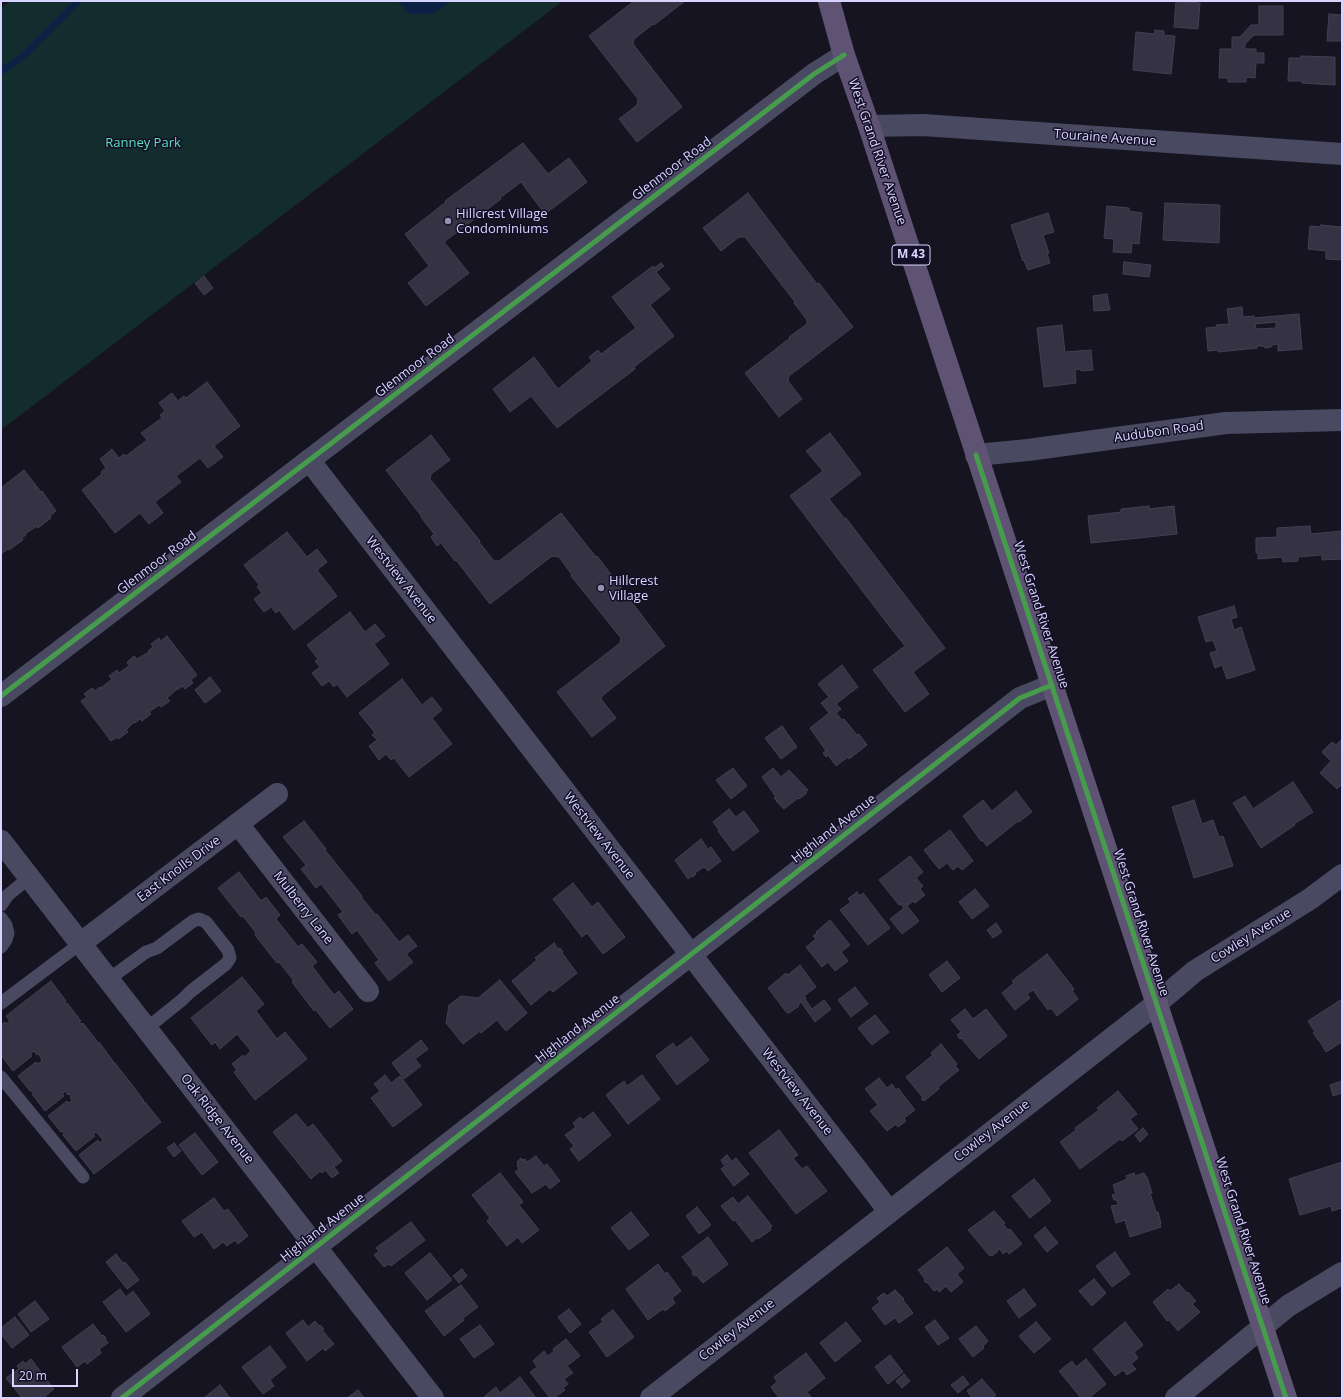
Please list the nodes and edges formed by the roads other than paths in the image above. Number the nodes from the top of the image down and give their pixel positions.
1 (828, 1) edge
2 (844, 55) junction
3 (869, 126) junction
4 (1342, 154) edge
5 (1342, 420) edge
6 (976, 455) junction
7 (309, 460) junction
8 (1052, 685) junction
9 (1, 696) edge
10 (277, 794) dead end
11 (238, 824) junction
12 (1, 841) edge
13 (1342, 875) edge
14 (30, 877) junction
15 (1, 905) edge
16 (1, 918) edge
17 (81, 943) junction
18 (1, 948) edge
19 (691, 954) junction
20 (109, 979) junction
21 (368, 992) dead end
22 (1, 1003) edge
23 (1156, 1004) junction
24 (147, 1028) junction
25 (1, 1077) edge
26 (83, 1177) dead end
27 (890, 1211) junction
28 (316, 1247) junction
29 (1342, 1273) edge
30 (1262, 1326) junction
31 (122, 1398) edge
32 (433, 1398) edge
33 (651, 1398) edge
34 (1176, 1398) edge
35 (1286, 1398) edge

1 - 2 main road, West Grand River Avenue / M 43
2 - 3 main road, West Grand River Avenue / M 43
2 - 7 street, Glenmoor Road
3 - 4 street, Touraine Avenue
3 - 6 main road, West Grand River Avenue / M 43
5 - 6 street, Audubon Road
6 - 8 main road, West Grand River Avenue / M 43
7 - 9 street, Glenmoor Road
7 - 19 street, Westview Avenue
8 - 19 street, Highland Avenue
8 - 23 main road, West Grand River Avenue / M 43
10 - 11 street, East Knolls Drive
11 - 17 street, East Knolls Drive
11 - 21 street, Mulberry Lane
12 - 14 street, Oak Ridge Avenue
13 - 23 street, Cowley Avenue
14 - 15 lane
14 - 17 street, Oak Ridge Avenue
16 - 18 lane
17 - 20 street, Oak Ridge Avenue
17 - 22 lane
19 - 27 street, Westview Avenue
19 - 28 street, Highland Avenue
20 - 24 street, Oak Ridge Avenue
20 - 24 lane
23 - 27 street, Cowley Avenue
23 - 30 main road, West Grand River Avenue / M 43
24 - 28 street, Oak Ridge Avenue
25 - 26 lane
27 - 33 street, Cowley Avenue
28 - 31 street, Highland Avenue
28 - 32 street, Oak Ridge Avenue
29 - 30 street
30 - 34 street
30 - 35 main road, West Grand River Avenue / M 43

